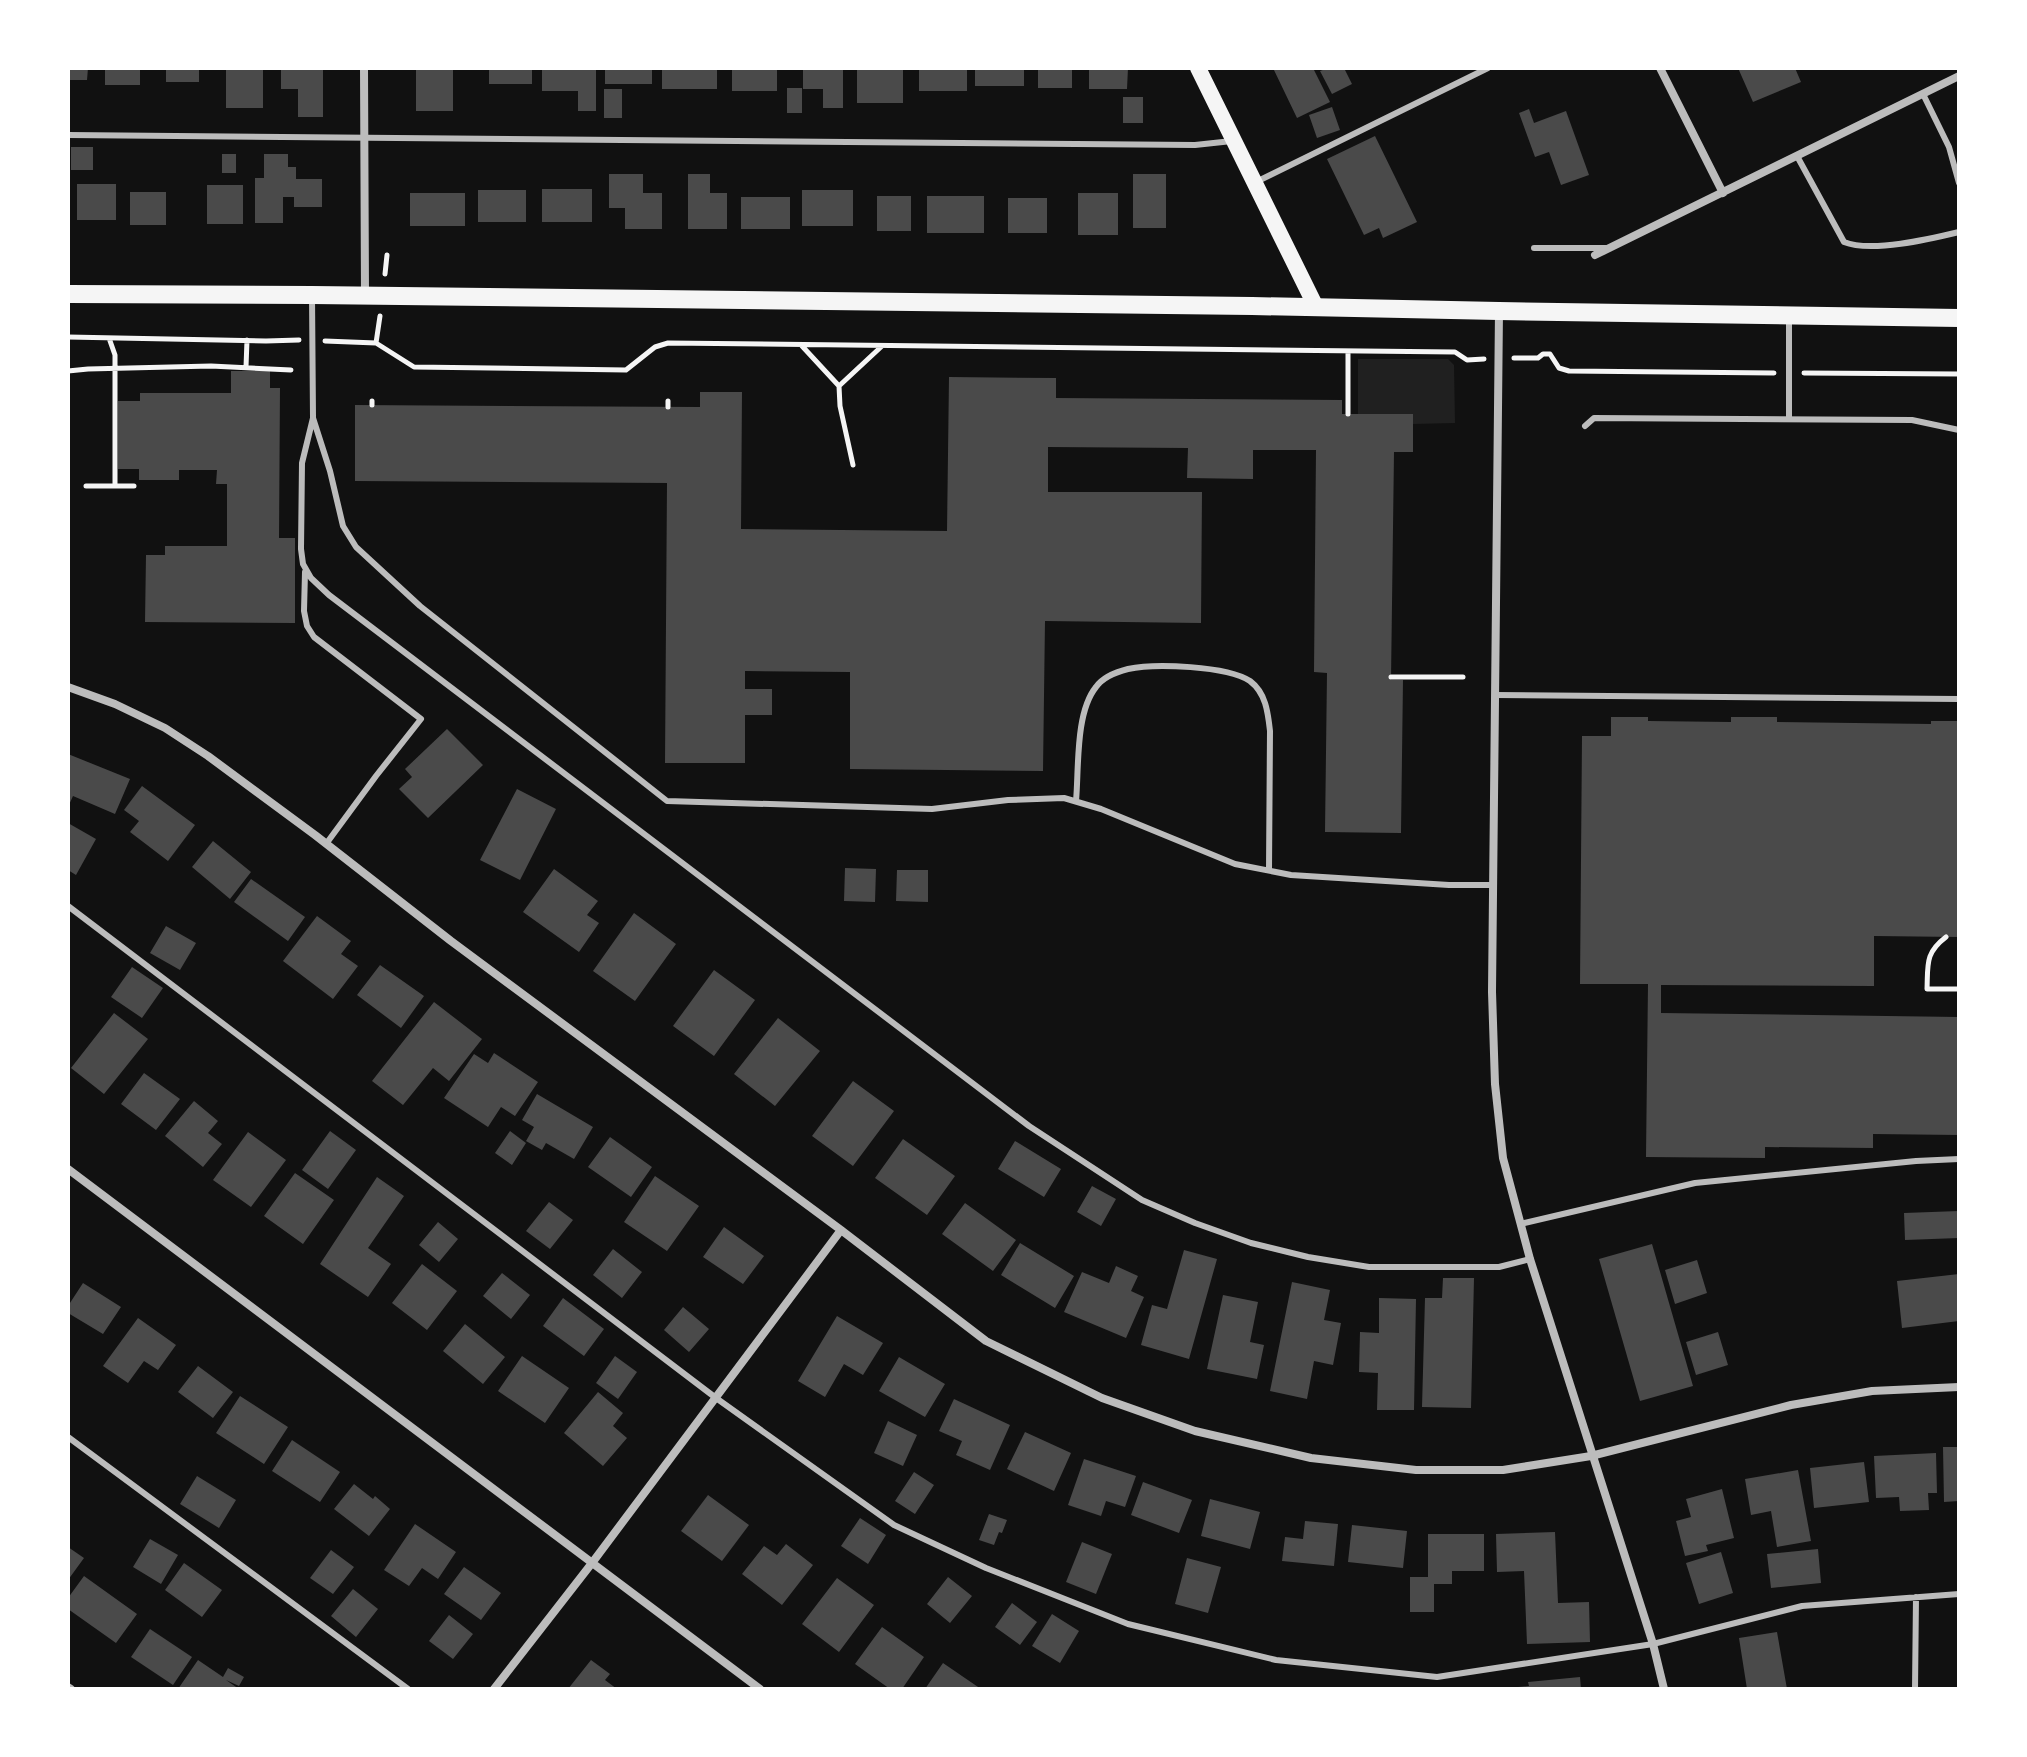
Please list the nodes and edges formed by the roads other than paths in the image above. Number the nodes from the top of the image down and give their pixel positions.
1 (364, 68) edge
2 (1198, 68) edge
3 (1488, 68) edge
4 (1660, 68) edge
5 (1959, 76) edge
6 (1923, 94) junction
7 (68, 135) edge
8 (364, 139) junction
9 (1234, 140) junction
10 (1797, 156) junction
11 (1255, 183) junction
12 (1959, 183) edge
13 (1723, 193) junction
14 (1959, 232) edge
15 (1534, 248) dead end
16 (1611, 248) junction
17 (1595, 255) dead end
18 (68, 294) edge
19 (312, 295) junction
20 (365, 296) junction
21 (1316, 307) junction
22 (1499, 311) junction
23 (1789, 316) junction
24 (1959, 318) edge
25 (313, 418) junction
26 (1789, 419) junction
27 (1585, 426) dead end
28 (1959, 430) edge
29 (305, 568) junction
30 (68, 687) edge
31 (1495, 695) junction
32 (1959, 699) edge
33 (1076, 801) junction
34 (326, 844) junction
35 (1269, 870) junction
36 (1492, 885) junction
37 (68, 906) edge
38 (1959, 1159) edge
39 (68, 1169) edge
40 (1520, 1224) junction
41 (841, 1230) junction
42 (1530, 1259) junction
43 (1959, 1387) edge
44 (716, 1398) junction
45 (68, 1437) edge
46 (1591, 1456) junction
47 (592, 1563) junction
48 (1959, 1594) edge
49 (1916, 1597) junction
50 (1653, 1644) junction
51 (1437, 1677) junction
52 (408, 1689) edge
53 (494, 1689) edge
54 (760, 1689) edge
55 (1439, 1689) edge
56 (1664, 1689) edge
57 (1915, 1689) edge

1 - 8 street
2 - 9 main road
3 - 11 lane
4 - 13 street
5 - 6 street
6 - 10 street
6 - 12 lane
7 - 8 lane
8 - 9 lane
8 - 20 street
9 - 11 main road
10 - 13 street
10 - 14 lane
11 - 21 main road
13 - 16 street
15 - 16 lane
16 - 17 street
18 - 19 main road
19 - 20 main road
19 - 25 lane
20 - 21 main road
21 - 22 main road
22 - 23 main road
22 - 31 street
23 - 24 main road
23 - 26 lane
25 - 29 lane
25 - 33 lane
26 - 27 lane
26 - 28 lane
29 - 34 lane
29 - 42 lane
30 - 34 street
31 - 32 lane
31 - 36 street
33 - 35 lane
33 - 35 lane
34 - 41 street
35 - 36 lane
36 - 40 street
37 - 44 lane
38 - 40 lane
39 - 47 street
40 - 42 street
41 - 44 street
41 - 46 street
42 - 46 street
43 - 46 street
44 - 47 street
44 - 51 lane
45 - 52 lane
46 - 50 street
47 - 53 street
47 - 54 street
48 - 49 lane
49 - 50 lane
49 - 57 lane
50 - 51 lane
50 - 56 street
51 - 55 lane

